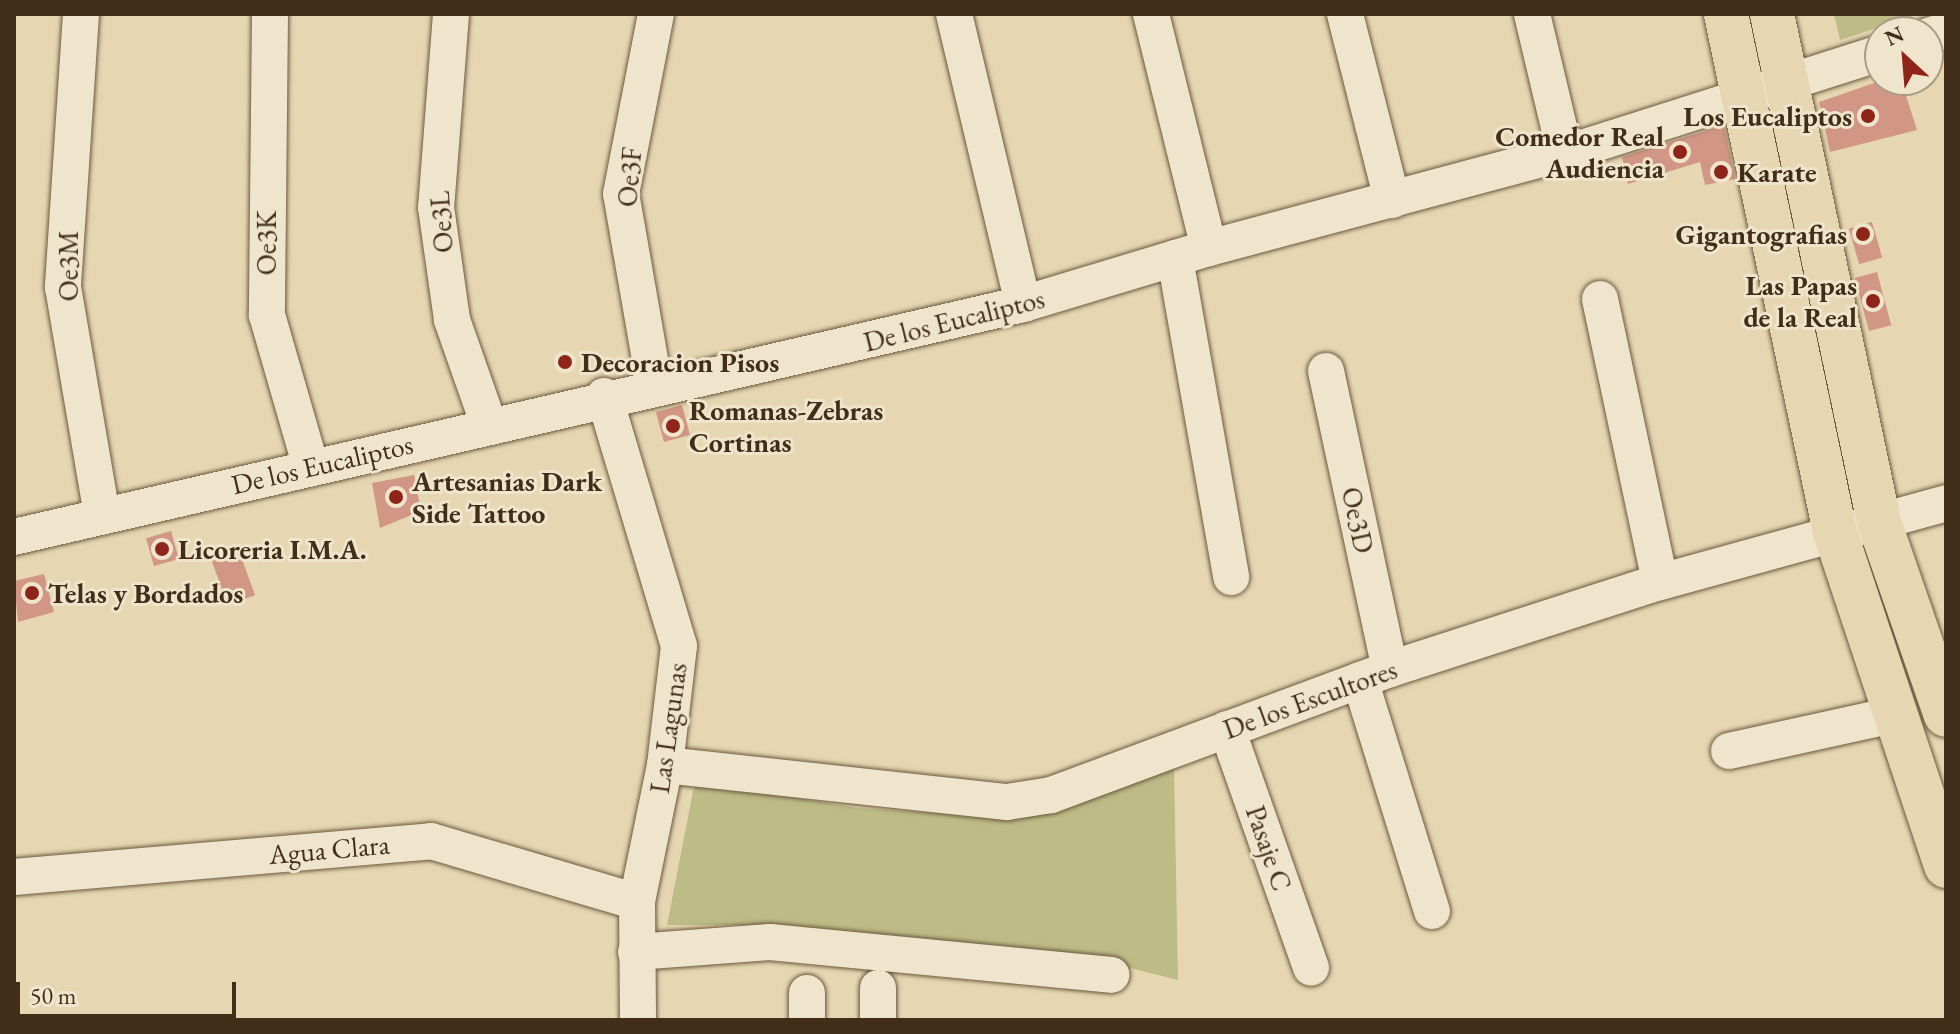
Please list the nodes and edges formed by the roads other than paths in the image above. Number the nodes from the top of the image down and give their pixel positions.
1 (81, 14) edge
2 (270, 14) edge
3 (451, 14) edge
4 (656, 14) edge
5 (954, 14) edge
6 (1151, 14) edge
7 (1345, 14) edge
8 (1532, 14) edge
9 (1726, 14) edge
10 (1772, 14) edge
11 (1864, 58) edge
12 (1789, 83) junction
13 (1745, 99) junction
14 (1565, 153) junction
15 (1392, 200) junction
16 (1192, 253) junction
17 (1600, 299) dead end
18 (1023, 304) junction
19 (1326, 371) dead end
20 (655, 388) junction
21 (604, 396) junction
22 (489, 425) junction
23 (311, 467) junction
24 (1946, 503) edge
25 (102, 515) junction
26 (1879, 522) junction
27 (1835, 532) junction
28 (14, 537) edge
29 (1231, 577) dead end
30 (1660, 582) junction
31 (1375, 674) junction
32 (1893, 715) junction
33 (1946, 715) edge
34 (1227, 729) junction
35 (1729, 751) dead end
36 (665, 765) junction
37 (1946, 866) edge
38 (14, 877) edge
39 (637, 902) junction
40 (1432, 911) dead end
41 (636, 952) junction
42 (1311, 968) dead end
43 (1111, 975) dead end
44 (638, 1020) edge

1 - 25 street, Oe3M
2 - 23 street, Oe3K
3 - 22 street, Oe3L
4 - 20 street, Oe3F
5 - 18 street
6 - 16 street
7 - 15 street
8 - 14 street
9 - 13 main road
10 - 12 main road
11 - 12 street, De los Eucaliptos
12 - 13 street, De los Eucaliptos
12 - 26 main road
13 - 14 street, De los Eucaliptos
13 - 27 main road
14 - 15 street, De los Eucaliptos
15 - 16 street, De los Eucaliptos
16 - 18 street, De los Eucaliptos
16 - 29 street
17 - 30 street
18 - 20 street, De los Eucaliptos
19 - 31 street, Oe3D
20 - 21 street, De los Eucaliptos
21 - 22 street, De los Eucaliptos
21 - 36 street, Las Lagunas
22 - 23 street, De los Eucaliptos
23 - 25 street, De los Eucaliptos
24 - 26 street, De los Escultores
25 - 28 street, De los Eucaliptos
26 - 27 street, De los Escultores
26 - 33 main road
27 - 30 street, De los Escultores
27 - 32 main road
30 - 31 street, De los Escultores
31 - 34 street, De los Escultores
31 - 40 street, Oe3D
32 - 35 street
32 - 37 main road
34 - 36 street, De los Escultores
34 - 42 street, Pasaje C
36 - 39 street, Las Lagunas
38 - 39 street, Agua Clara
39 - 41 street, Las Lagunas
41 - 43 street
41 - 44 street, Las Lagunas

